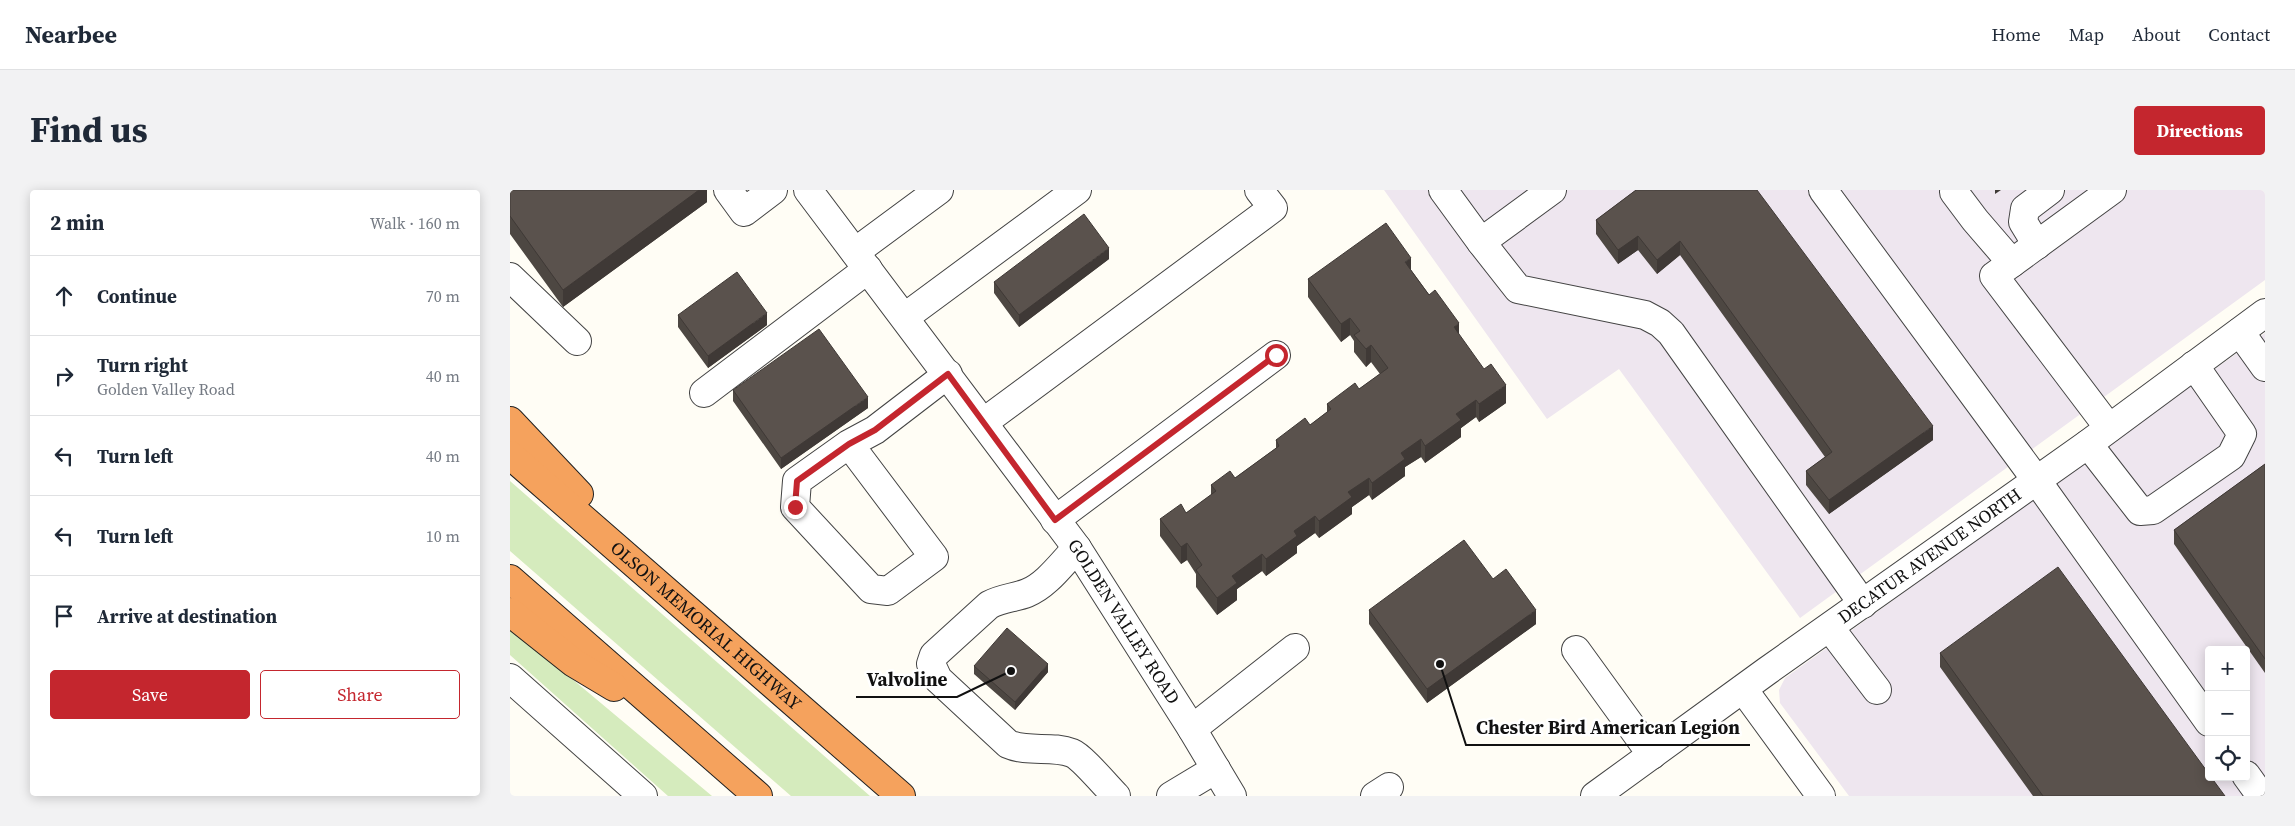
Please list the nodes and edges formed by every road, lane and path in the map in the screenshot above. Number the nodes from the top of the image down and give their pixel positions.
1 (728, 190) edge
2 (773, 190) edge
3 (808, 190) edge
4 (939, 190) edge
5 (1077, 190) edge
6 (1259, 190) edge
7 (1443, 190) edge
8 (1552, 190) edge
9 (1823, 190) edge
10 (2050, 190) edge
11 (2112, 190) edge
12 (1954, 192) dead end
13 (1481, 242) junction
14 (2037, 245) junction
15 (862, 260) junction
16 (2003, 270) junction
17 (510, 278) edge
18 (2265, 314) edge
19 (905, 317) junction
20 (2240, 332) junction
21 (577, 341) dead end
22 (1276, 355) dead end
23 (2194, 365) junction
24 (2265, 367) edge
25 (948, 374) junction
26 (704, 393) dead end
27 (510, 421) edge
28 (984, 422) junction
29 (2098, 436) junction
30 (849, 444) junction
31 (510, 455) edge
32 (2037, 481) junction
33 (1055, 520) junction
34 (1077, 548) junction
35 (510, 579) edge
36 (1864, 604) junction
37 (684, 607) junction
38 (510, 612) edge
39 (1830, 628) junction
40 (1295, 648) dead end
41 (1576, 650) dead end
42 (510, 678) edge
43 (1743, 690) junction
44 (1876, 690) dead end
45 (2205, 716) edge
46 (1192, 728) junction
47 (684, 731) junction
48 (1652, 755) junction
49 (1216, 769) junction
50 (2250, 781) edge
51 (643, 796) edge
52 (758, 796) edge
53 (901, 796) edge
54 (1116, 796) edge
55 (1171, 796) edge
56 (1232, 796) edge
57 (1595, 796) edge
58 (1821, 796) edge
59 (2261, 796) edge

1 - 2 street
3 - 15 street, GOLDEN VALLEY ROAD
4 - 15 street
5 - 19 street
6 - 28 street
7 - 13 street
8 - 13 street
9 - 32 street
10 - 14 street
11 - 14 street
12 - 16 street
13 - 36 street
14 - 16 street
15 - 19 street, GOLDEN VALLEY ROAD
15 - 26 street
16 - 29 street
17 - 21 street
18 - 20 street, DECATUR AVENUE NORTH
19 - 25 street, GOLDEN VALLEY ROAD
20 - 23 street, DECATUR AVENUE NORTH
20 - 24 street
22 - 33 street
23 - 29 street, DECATUR AVENUE NORTH
23 - 29 street
25 - 28 street, GOLDEN VALLEY ROAD
25 - 30 street
27 - 37 highway
28 - 33 street, GOLDEN VALLEY ROAD
29 - 32 street, DECATUR AVENUE NORTH
30 - 30 street
31 - 37 highway, OLSON MEMORIAL HIGHWAY
32 - 36 street, DECATUR AVENUE NORTH
32 - 45 street
33 - 34 street, GOLDEN VALLEY ROAD
34 - 46 street, GOLDEN VALLEY ROAD
34 - 54 street
35 - 47 highway
36 - 39 street, DECATUR AVENUE NORTH
37 - 53 highway, OLSON MEMORIAL HIGHWAY
38 - 47 highway
39 - 43 street, DECATUR AVENUE NORTH
39 - 44 street
40 - 46 street
41 - 48 street
42 - 51 street
43 - 48 street, DECATUR AVENUE NORTH
43 - 58 street
46 - 49 street, GOLDEN VALLEY ROAD
47 - 52 highway
48 - 57 street, DECATUR AVENUE NORTH
49 - 55 street
49 - 56 street, GOLDEN VALLEY ROAD
50 - 59 street

